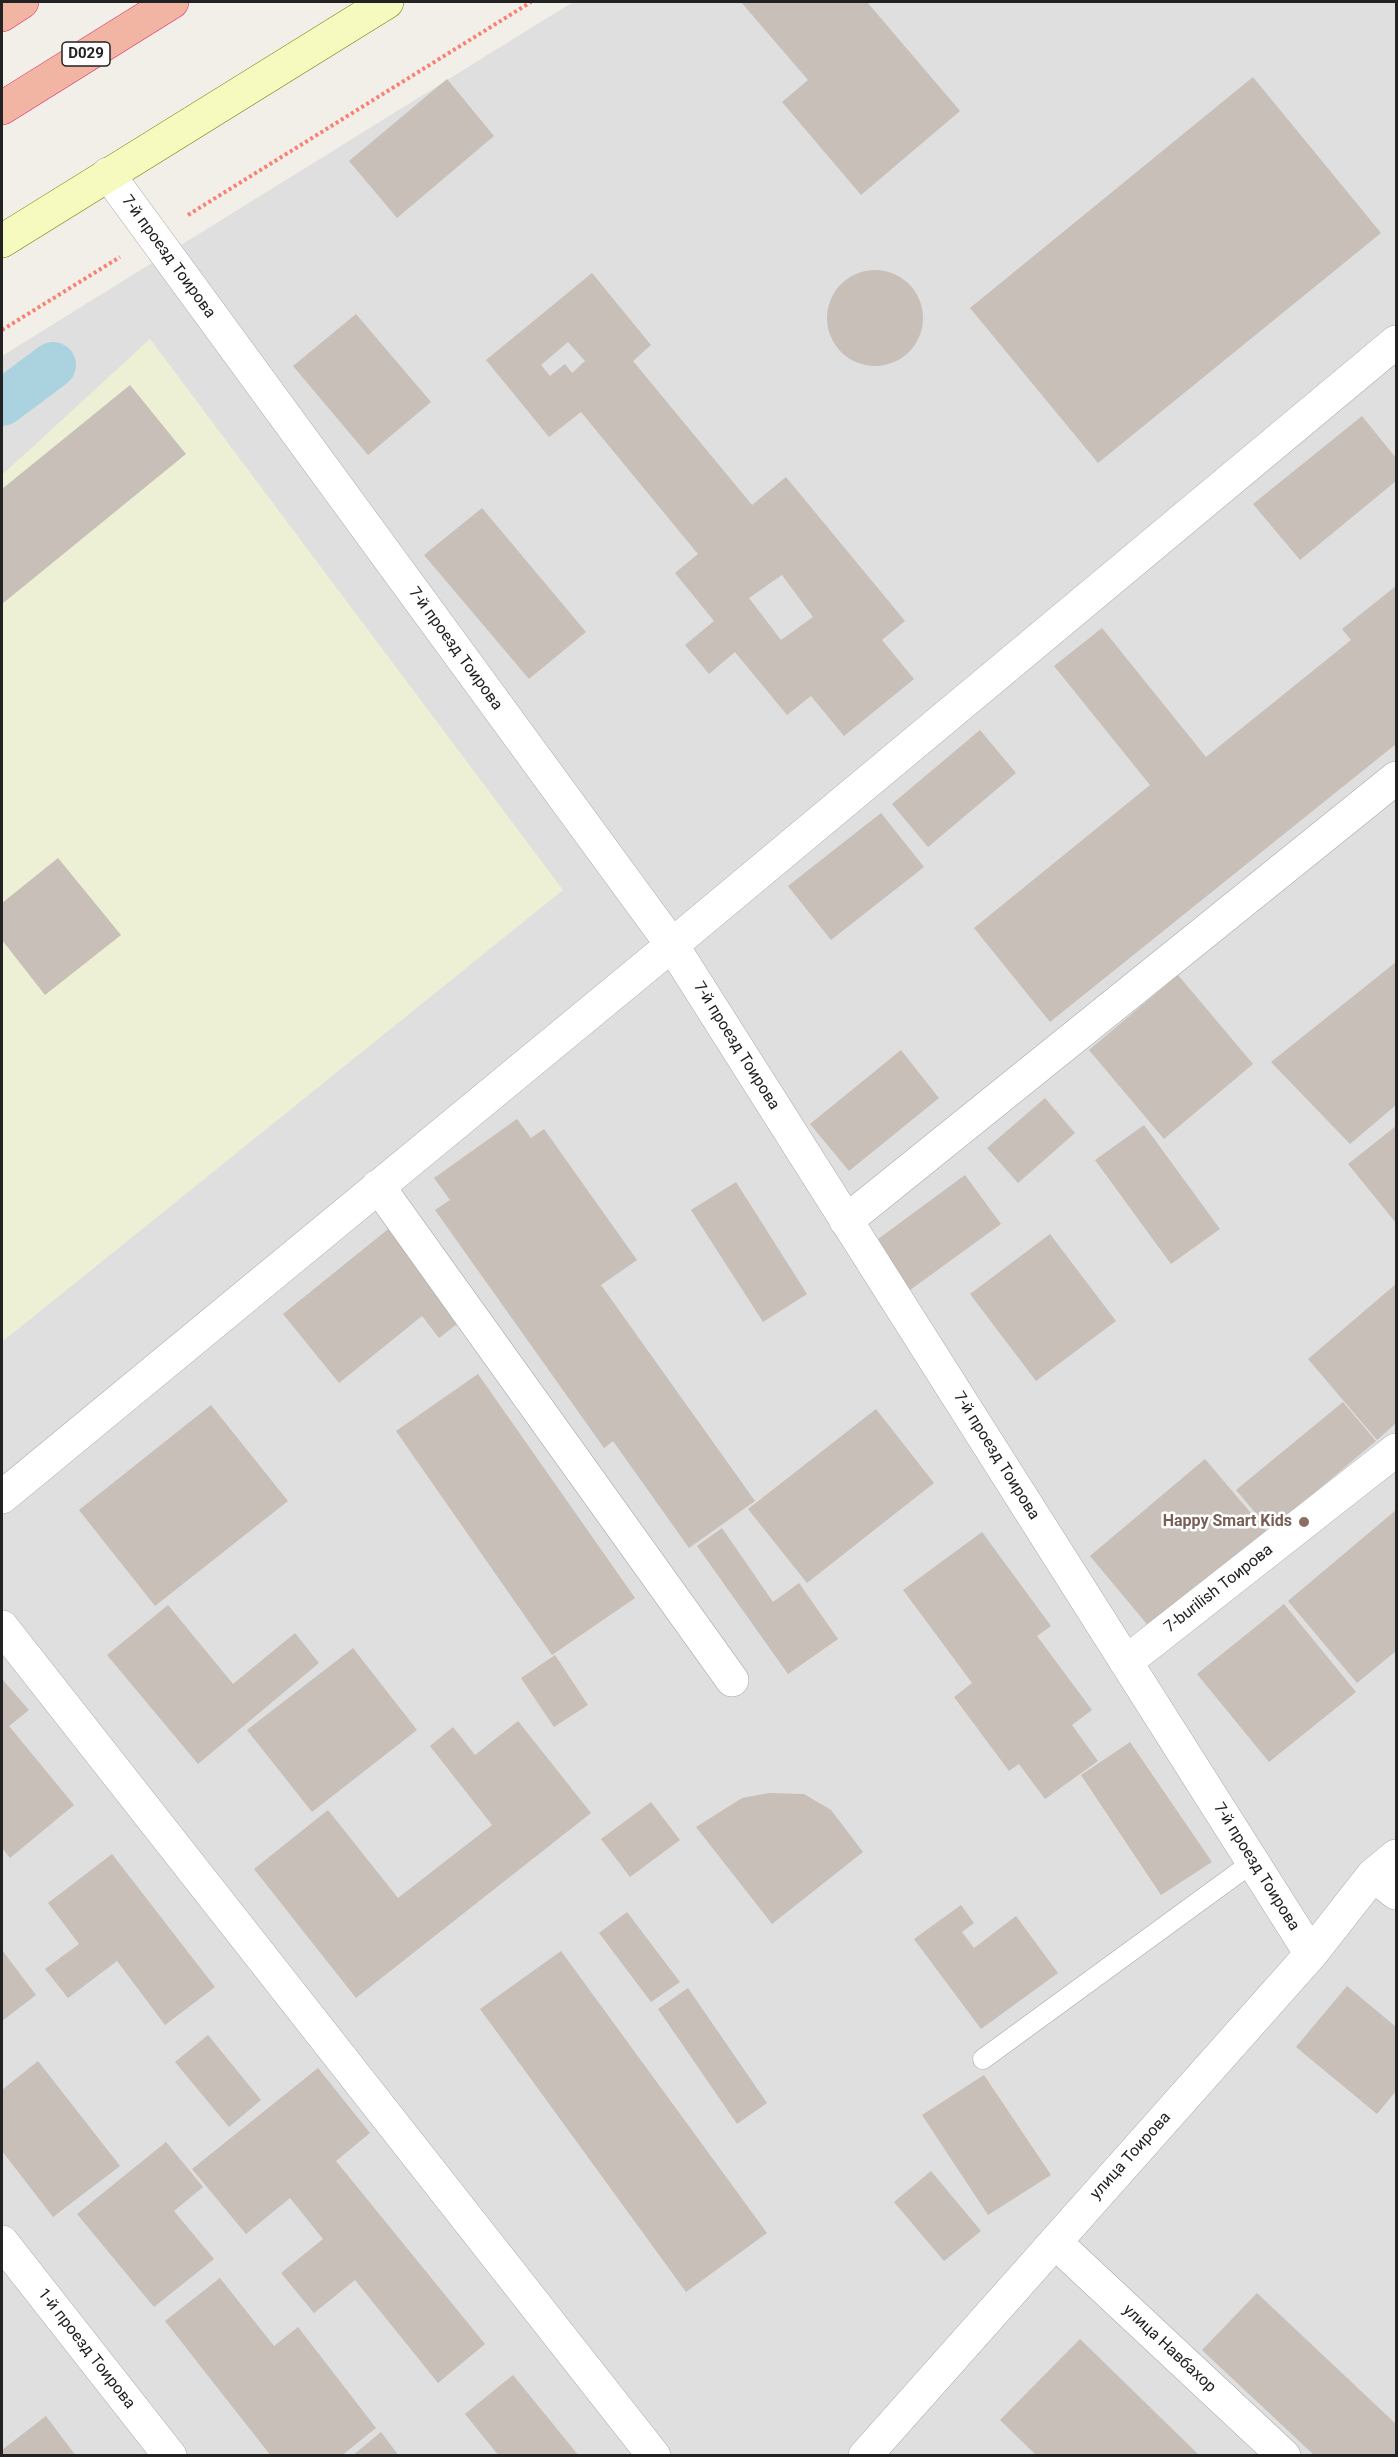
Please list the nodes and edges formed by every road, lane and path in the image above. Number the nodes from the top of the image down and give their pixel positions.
1 (22, 2) edge
2 (172, 2) edge
3 (387, 2) edge
4 (531, 2) edge
5 (2, 15) edge
6 (2, 108) edge
7 (108, 174) junction
8 (154, 237) junction
9 (2, 241) edge
10 (2, 330) edge
11 (1396, 342) edge
12 (1396, 778) edge
13 (672, 945) junction
14 (378, 1186) junction
15 (846, 1221) junction
16 (1396, 1450) edge
17 (2, 1497) edge
18 (2, 1627) edge
19 (1126, 1662) junction
20 (732, 1680) dead end
21 (1253, 1862) junction
22 (1389, 1875) edge
23 (1311, 1953) junction
24 (983, 2059) dead end
25 (2, 2242) edge
26 (1055, 2242) junction
27 (170, 2456) edge
28 (654, 2456) edge
29 (865, 2456) edge
30 (1284, 2456) edge

1 - 5 highway
2 - 6 highway, D029
3 - 7 main road
4 - 8 path
7 - 8 street, 7-й проезд Тоирова
7 - 9 main road
8 - 10 path
8 - 13 street, 7-й проезд Тоирова
11 - 13 street
12 - 15 street
13 - 14 street
13 - 15 street, 7-й проезд Тоирова
14 - 17 street
14 - 20 street
15 - 19 street, 7-й проезд Тоирова
16 - 19 street, 7-burilish Тоирова
18 - 28 street
19 - 21 street, 7-й проезд Тоирова
21 - 23 street, 7-й проезд Тоирова
21 - 24 lane
22 - 23 street, улица Тоирова
23 - 26 street, улица Тоирова
25 - 27 street, 1-й проезд Тоирова
26 - 29 street, улица Тоирова
26 - 30 street, улица Навбахор

